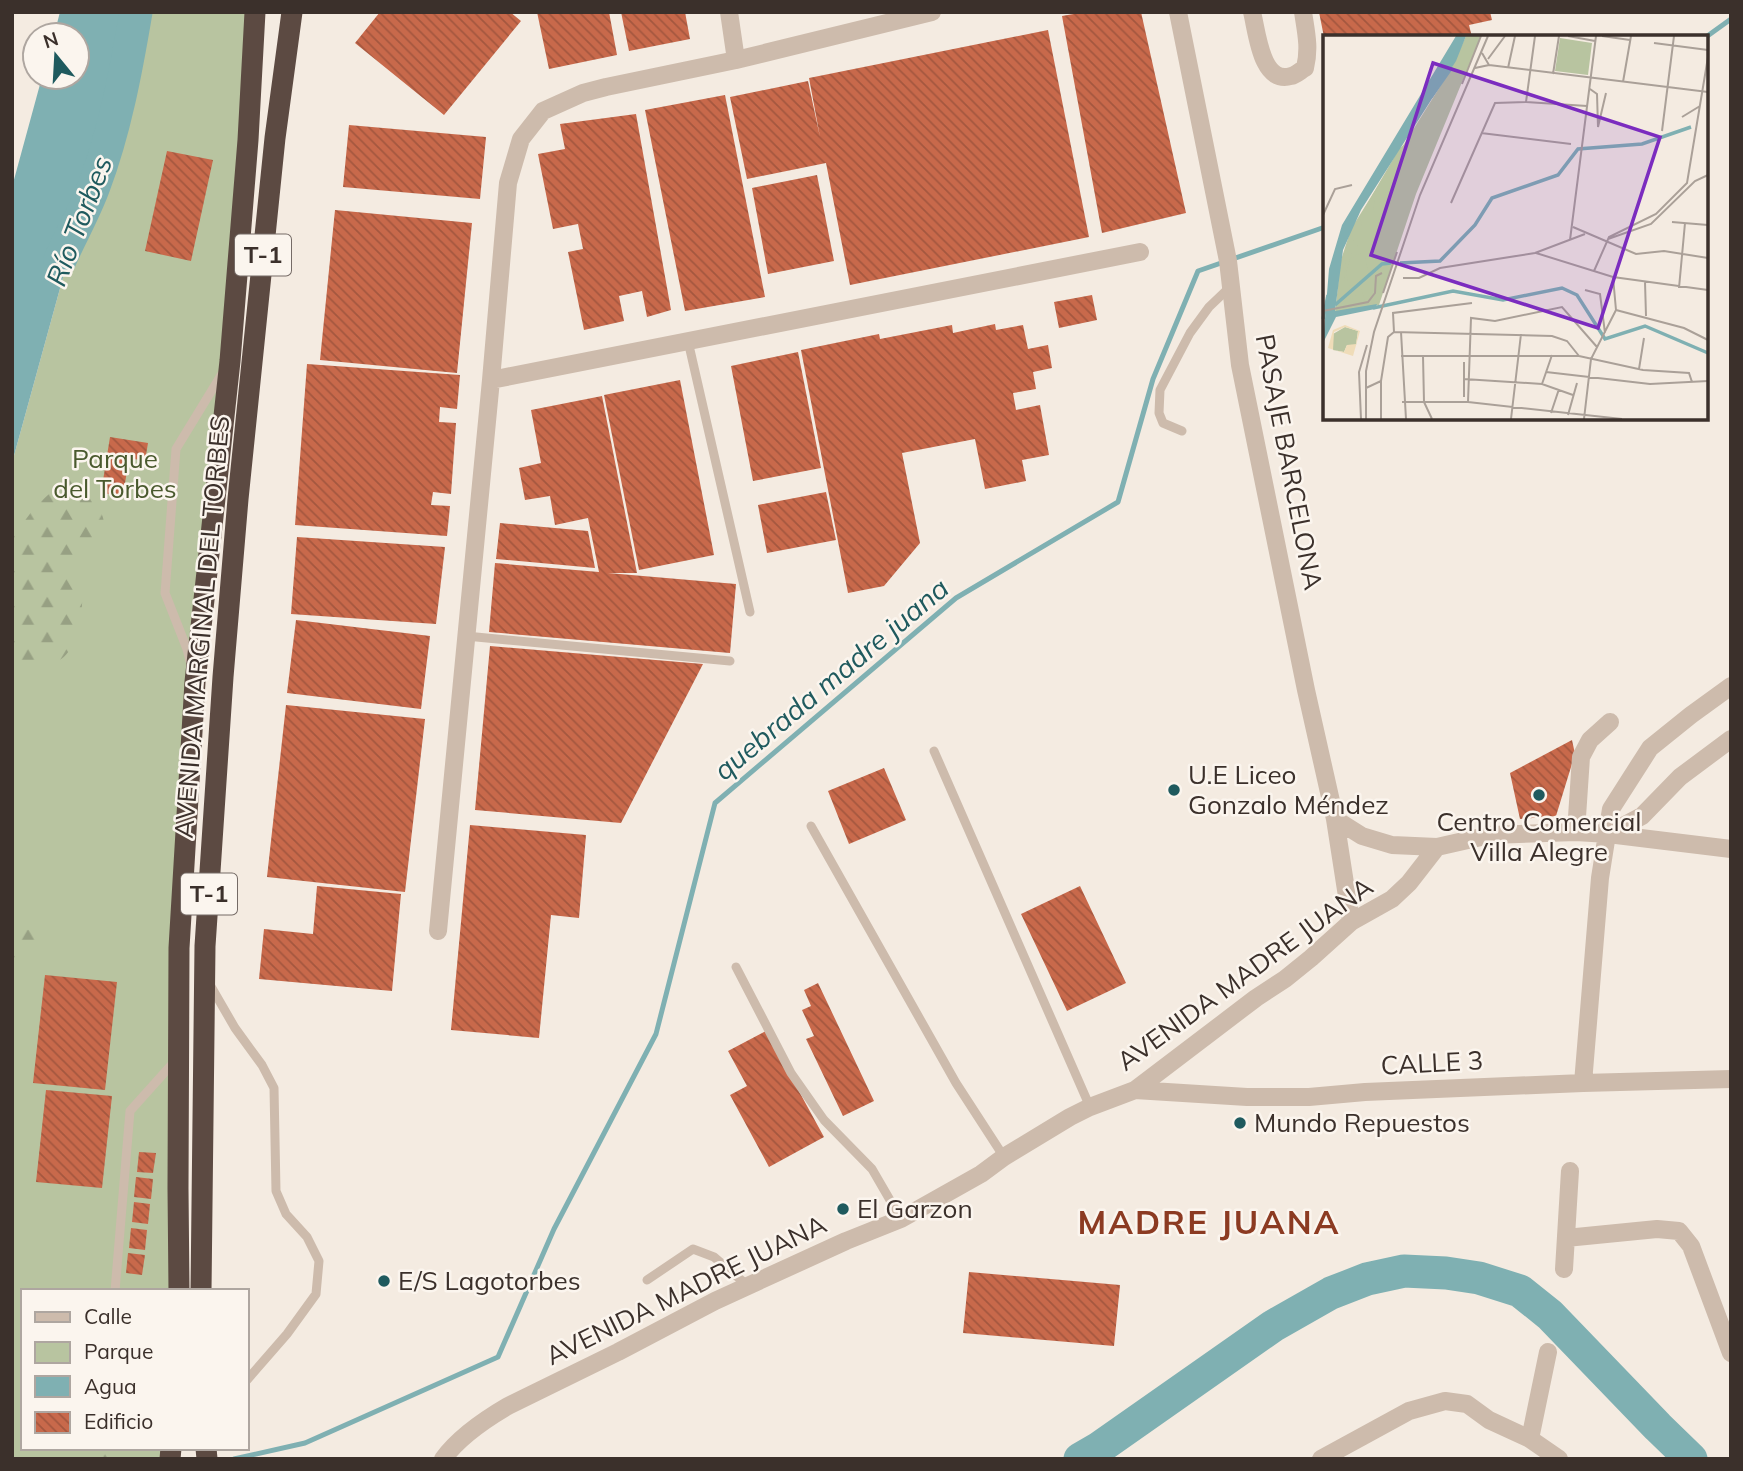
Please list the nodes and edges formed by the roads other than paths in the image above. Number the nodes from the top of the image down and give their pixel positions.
1 (255, 12) edge
2 (292, 12) edge
3 (729, 12) edge
4 (932, 12) edge
5 (1178, 12) edge
6 (1252, 12) edge
7 (1303, 12) edge
8 (736, 60) junction
9 (1140, 253) dead end
10 (1231, 286) junction
11 (688, 341) junction
12 (230, 361) junction
13 (491, 380) junction
14 (1182, 431) dead end
15 (750, 612) dead end
16 (466, 636) junction
17 (730, 661) dead end
18 (195, 682) junction
19 (1731, 686) edge
20 (1610, 722) dead end
21 (1731, 739) edge
22 (934, 751) dead end
23 (1335, 819) junction
24 (811, 826) dead end
25 (1576, 832) junction
26 (1608, 834) junction
27 (1437, 847) junction
28 (1731, 849) edge
29 (1351, 922) junction
30 (438, 931) dead end
31 (736, 967) dead end
32 (204, 975) junction
33 (178, 1057) junction
34 (1731, 1079) edge
35 (1583, 1083) junction
36 (1135, 1090) junction
37 (1090, 1107) junction
38 (1004, 1157) junction
39 (1570, 1171) dead end
40 (901, 1219) junction
41 (1566, 1238) junction
42 (1564, 1269) dead end
43 (647, 1280) dead end
44 (747, 1285) junction
45 (115, 1289) edge
46 (179, 1289) edge
47 (201, 1289) edge
48 (1548, 1352) dead end
49 (1731, 1353) edge
50 (248, 1379) edge
51 (1531, 1439) junction
52 (443, 1459) edge
53 (1321, 1459) edge
54 (1559, 1459) edge

1 - 12 highway, AVENIDA MARGINAL DEL TORBES / T-1
2 - 32 highway, AVENIDA MARGINAL DEL TORBES / T-1
3 - 8 street
4 - 8 street
5 - 10 street, PASAJE BARCELONA
6 - 7 street
8 - 13 street
9 - 11 street
10 - 14 lane
10 - 23 street, PASAJE BARCELONA
11 - 13 street
11 - 15 lane
12 - 18 highway, AVENIDA MARGINAL DEL TORBES / T-1
12 - 18 lane
13 - 16 street
16 - 17 lane
16 - 30 street
18 - 33 highway, AVENIDA MARGINAL DEL TORBES / T-1
19 - 26 street
20 - 25 street
21 - 26 street
22 - 37 lane
23 - 27 street
23 - 29 street, PASAJE BARCELONA
24 - 38 lane
25 - 26 street
25 - 27 street
26 - 28 street
26 - 35 street
27 - 29 street, AVENIDA MADRE JUANA
29 - 36 street, AVENIDA MADRE JUANA
31 - 40 lane
32 - 47 highway, AVENIDA MARGINAL DEL TORBES / T-1
32 - 50 lane
33 - 45 lane
33 - 46 highway, AVENIDA MARGINAL DEL TORBES / T-1
34 - 35 street, CALLE 3
35 - 36 street, CALLE 3
36 - 37 street, AVENIDA MADRE JUANA
37 - 38 street, AVENIDA MADRE JUANA
38 - 40 street, AVENIDA MADRE JUANA
39 - 41 street
40 - 44 street, AVENIDA MADRE JUANA
41 - 42 street
41 - 49 street
43 - 44 lane
44 - 52 street, AVENIDA MADRE JUANA
48 - 51 street
51 - 53 street
51 - 54 street

